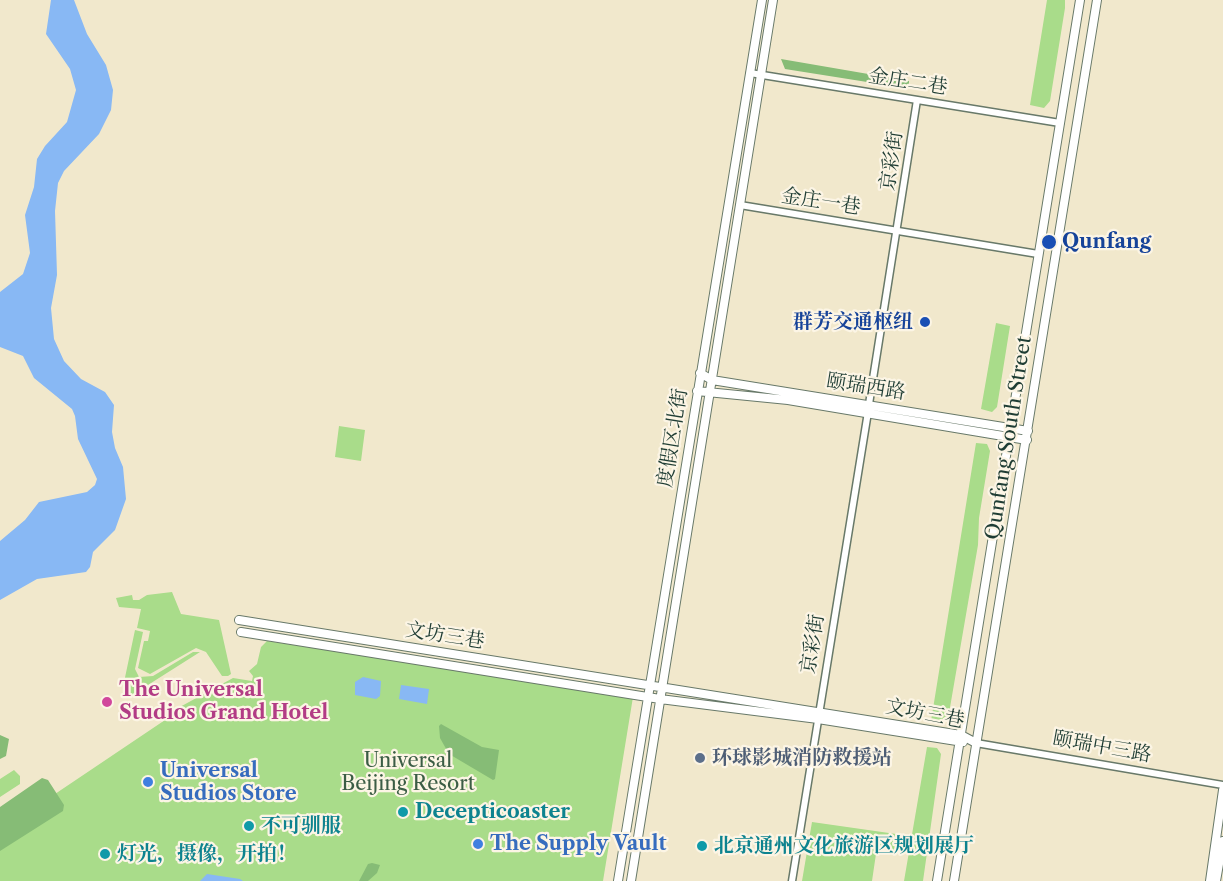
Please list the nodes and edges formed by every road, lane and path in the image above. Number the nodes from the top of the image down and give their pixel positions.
1 (762, 0) edge
2 (773, 0) edge
3 (1080, 0) edge
4 (1097, 0) edge
5 (754, 46) junction
6 (765, 48) junction
7 (750, 73) junction
8 (761, 75) junction
9 (746, 100) junction
10 (917, 100) junction
11 (756, 102) junction
12 (1060, 123) junction
13 (740, 205) junction
14 (898, 231) junction
15 (1038, 255) junction
16 (700, 373) junction
17 (712, 380) junction
18 (697, 391) junction
19 (710, 391) junction
20 (868, 408) junction
21 (1028, 431) junction
22 (1009, 432) junction
23 (1027, 440) junction
24 (239, 620) dead end
25 (241, 632) dead end
26 (650, 686) junction
27 (662, 687) junction
28 (647, 697) junction
29 (660, 699) junction
30 (819, 716) junction
31 (960, 738) junction
32 (976, 743) junction
33 (1223, 785) edge
34 (1223, 790) edge
35 (1223, 842) edge
36 (618, 881) edge
37 (631, 881) edge
38 (792, 881) edge
39 (937, 881) edge
40 (954, 881) edge
41 (1210, 881) edge
42 (1216, 881) edge

1 - 5 main road, 度假区北街
2 - 6 main road, 度假区北街
3 - 12 main road, Qunfang South Street
4 - 21 main road, Qunfang South Street
5 - 6 main road
5 - 7 main road, 度假区北街
6 - 8 main road, 度假区北街
7 - 8 street, 金庄二巷
7 - 9 main road, 度假区北街
8 - 10 street, 金庄二巷
8 - 11 main road, 度假区北街
9 - 11 main road
9 - 16 main road, 度假区北街
10 - 12 street, 金庄二巷
10 - 14 street, 京彩街
11 - 13 main road, 度假区北街
12 - 15 main road, Qunfang South Street
13 - 14 street, 金庄一巷
13 - 17 main road, 度假区北街
14 - 15 street, 金庄一巷
14 - 20 street, 京彩街
15 - 22 main road, Qunfang South Street
16 - 17 main road, 颐瑞西路
16 - 18 main road, 度假区北街
17 - 19 main road, 度假区北街
17 - 20 main road, 颐瑞西路
18 - 19 main road, 颐瑞西路
18 - 26 main road, 度假区北街
19 - 20 main road, 颐瑞西路
19 - 27 main road, 度假区北街
20 - 22 main road, 颐瑞西路
20 - 30 street, 京彩街
21 - 22 main road, 颐瑞西路
21 - 23 main road, Qunfang South Street
22 - 23 main road, 颐瑞西路
22 - 31 main road, Qunfang South Street
23 - 32 main road, Qunfang South Street
24 - 26 main road, 文坊三巷
25 - 28 main road, 文坊三巷
26 - 27 main road, 文坊三巷
26 - 28 main road, 度假区北街
27 - 29 main road, 度假区北街
27 - 30 main road, 文坊三巷
28 - 29 main road, 文坊三巷
28 - 36 main road, 度假区北街
29 - 30 main road, 文坊三巷
29 - 37 main road, 度假区北街
30 - 31 main road, 文坊三巷
30 - 38 street, 京彩街
31 - 32 main road, 文坊三巷
31 - 39 main road, Qunfang South Street
32 - 33 street, 颐瑞中三路
32 - 40 main road, Qunfang South Street
34 - 41 main road
35 - 42 main road

